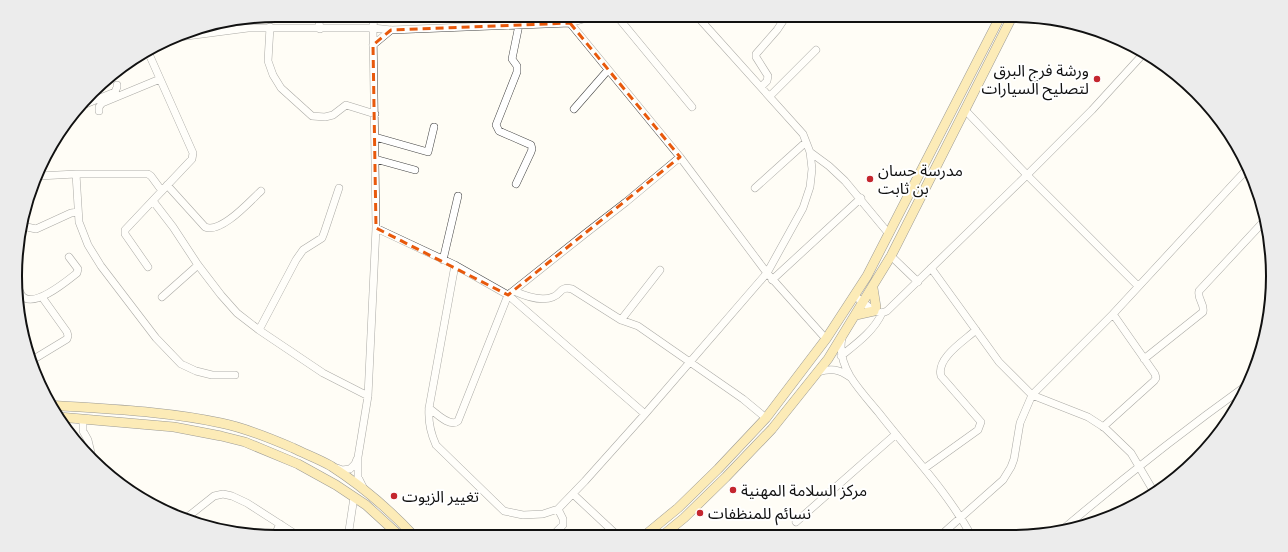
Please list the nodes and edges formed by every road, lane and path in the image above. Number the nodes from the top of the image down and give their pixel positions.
1 (319, 22) edge
2 (373, 22) edge
3 (573, 22) edge
4 (622, 22) edge
5 (702, 22) edge
6 (782, 22) edge
7 (997, 22) edge
8 (1010, 22) edge
9 (570, 23) junction
10 (244, 24) edge
11 (519, 25) junction
12 (248, 28) junction
13 (270, 28) junction
14 (373, 28) junction
15 (320, 29) junction
16 (391, 30) junction
17 (203, 33) edge
18 (373, 45) junction
19 (816, 50) dead end
20 (150, 56) edge
21 (1140, 57) edge
22 (608, 70) junction
23 (160, 79) junction
24 (117, 84) dead end
25 (761, 86) junction
26 (770, 96) junction
27 (91, 102) edge
28 (692, 107) dead end
29 (574, 109) dead end
30 (966, 110) junction
31 (99, 111) dead end
32 (375, 114) junction
33 (434, 128) dead end
34 (375, 137) junction
35 (806, 142) junction
36 (810, 152) junction
37 (680, 157) junction
38 (375, 159) junction
39 (415, 170) dead end
40 (1244, 172) edge
41 (76, 174) junction
42 (42, 176) edge
43 (1027, 176) junction
44 (516, 184) dead end
45 (167, 185) junction
46 (339, 188) dead end
47 (755, 188) dead end
48 (162, 191) junction
49 (261, 191) dead end
50 (458, 196) dead end
51 (860, 198) junction
52 (153, 201) junction
53 (78, 212) junction
54 (1261, 225) edge
55 (27, 227) edge
56 (376, 228) junction
57 (889, 234) junction
58 (69, 256) dead end
59 (891, 256) junction
60 (443, 260) junction
61 (198, 265) junction
62 (455, 266) junction
63 (148, 267) dead end
64 (931, 268) junction
65 (660, 270) dead end
66 (767, 273) junction
67 (772, 280) junction
68 (918, 282) junction
69 (1138, 286) junction
70 (873, 288) junction
71 (511, 293) junction
72 (856, 294) junction
73 (23, 297) edge
74 (42, 297) junction
75 (162, 297) dead end
76 (865, 301) junction
77 (877, 311) junction
78 (1113, 314) junction
79 (856, 315) junction
80 (621, 320) junction
81 (259, 330) junction
82 (976, 330) junction
83 (842, 337) junction
84 (826, 339) junction
85 (841, 356) junction
86 (35, 358) edge
87 (1144, 359) junction
88 (689, 362) junction
89 (818, 372) junction
90 (235, 375) dead end
91 (850, 377) junction
92 (1238, 392) edge
93 (1032, 395) junction
94 (368, 396) junction
95 (58, 406) edge
96 (429, 408) junction
97 (132, 411) junction
98 (645, 414) junction
99 (766, 418) junction
100 (66, 419) edge
101 (82, 420) junction
102 (131, 424) junction
103 (1103, 427) junction
104 (896, 434) junction
105 (90, 449) edge
106 (358, 457) junction
107 (1139, 465) junction
108 (330, 466) junction
109 (925, 468) junction
110 (1152, 488) edge
111 (364, 489) junction
112 (573, 494) junction
113 (354, 497) junction
114 (558, 509) junction
115 (190, 515) edge
116 (961, 518) junction
117 (796, 522) dead end
118 (1070, 523) edge
119 (280, 524) junction
120 (277, 530) edge
121 (289, 530) edge
122 (349, 530) edge
123 (393, 530) edge
124 (408, 530) edge
125 (558, 530) edge
126 (612, 530) edge
127 (651, 530) edge
128 (669, 530) edge
129 (947, 530) edge
130 (968, 530) edge

1 - 15 street
2 - 14 street
3 - 9 street
4 - 28 street
5 - 25 street
6 - 25 street
7 - 57 main road
8 - 30 main road
9 - 11 street
9 - 22 street
10 - 12 street
11 - 16 street
11 - 44 street
12 - 13 street
12 - 17 street
13 - 15 street
13 - 32 street
14 - 15 street
14 - 16 street
14 - 18 street
16 - 18 street
18 - 32 street
19 - 26 street
20 - 23 street
21 - 43 street
22 - 29 street
22 - 37 street
23 - 31 street
23 - 45 street
24 - 27 street
25 - 26 street
26 - 35 street
30 - 43 street
30 - 59 main road
32 - 34 street
33 - 34 street
34 - 38 street
35 - 36 street
35 - 47 street
36 - 51 street
36 - 66 street
37 - 66 street
37 - 71 street
38 - 39 street
38 - 56 street
40 - 69 street
41 - 42 street
41 - 48 street
41 - 53 street
43 - 64 street
43 - 69 street
45 - 48 street
45 - 49 street
46 - 81 street
48 - 52 street
50 - 60 street
51 - 57 street
51 - 67 street
52 - 61 street
52 - 63 street
53 - 55 street
53 - 90 street
54 - 87 street
56 - 60 street
56 - 94 street
57 - 72 main road
58 - 74 street
59 - 68 street
59 - 70 main road
60 - 62 street
61 - 75 street
61 - 81 street
62 - 71 street
62 - 96 street
64 - 68 street
64 - 82 street
65 - 80 street
66 - 67 street
66 - 88 street
67 - 84 street
68 - 77 street
69 - 78 street
70 - 76 main road
70 - 77 main road
71 - 80 street
71 - 96 street
71 - 98 street
72 - 76 street
72 - 84 main road
73 - 74 street
74 - 86 street
76 - 77 street
76 - 79 main road
77 - 79 main road
77 - 85 street
78 - 87 street
78 - 93 street
79 - 83 main road
80 - 88 street
81 - 94 street
82 - 93 street
82 - 109 street
83 - 85 street
83 - 89 main road
84 - 99 main road
85 - 91 street
87 - 103 street
88 - 98 street
88 - 99 street
89 - 91 street
89 - 128 main road
91 - 104 street
92 - 107 street
93 - 103 street
93 - 116 street
94 - 106 street
95 - 97 main road
96 - 114 street
97 - 102 main road
97 - 108 main road
98 - 112 street
99 - 127 main road
100 - 101 main road
101 - 102 main road
101 - 105 street
102 - 113 main road
103 - 107 street
104 - 109 street
104 - 117 street
106 - 108 street
106 - 111 street
107 - 110 street
107 - 118 street
108 - 111 main road
109 - 116 street
111 - 124 main road
112 - 114 street
112 - 126 street
113 - 122 street
113 - 123 main road
114 - 125 street
115 - 119 street
116 - 129 street
116 - 130 street
119 - 120 street
119 - 121 street

